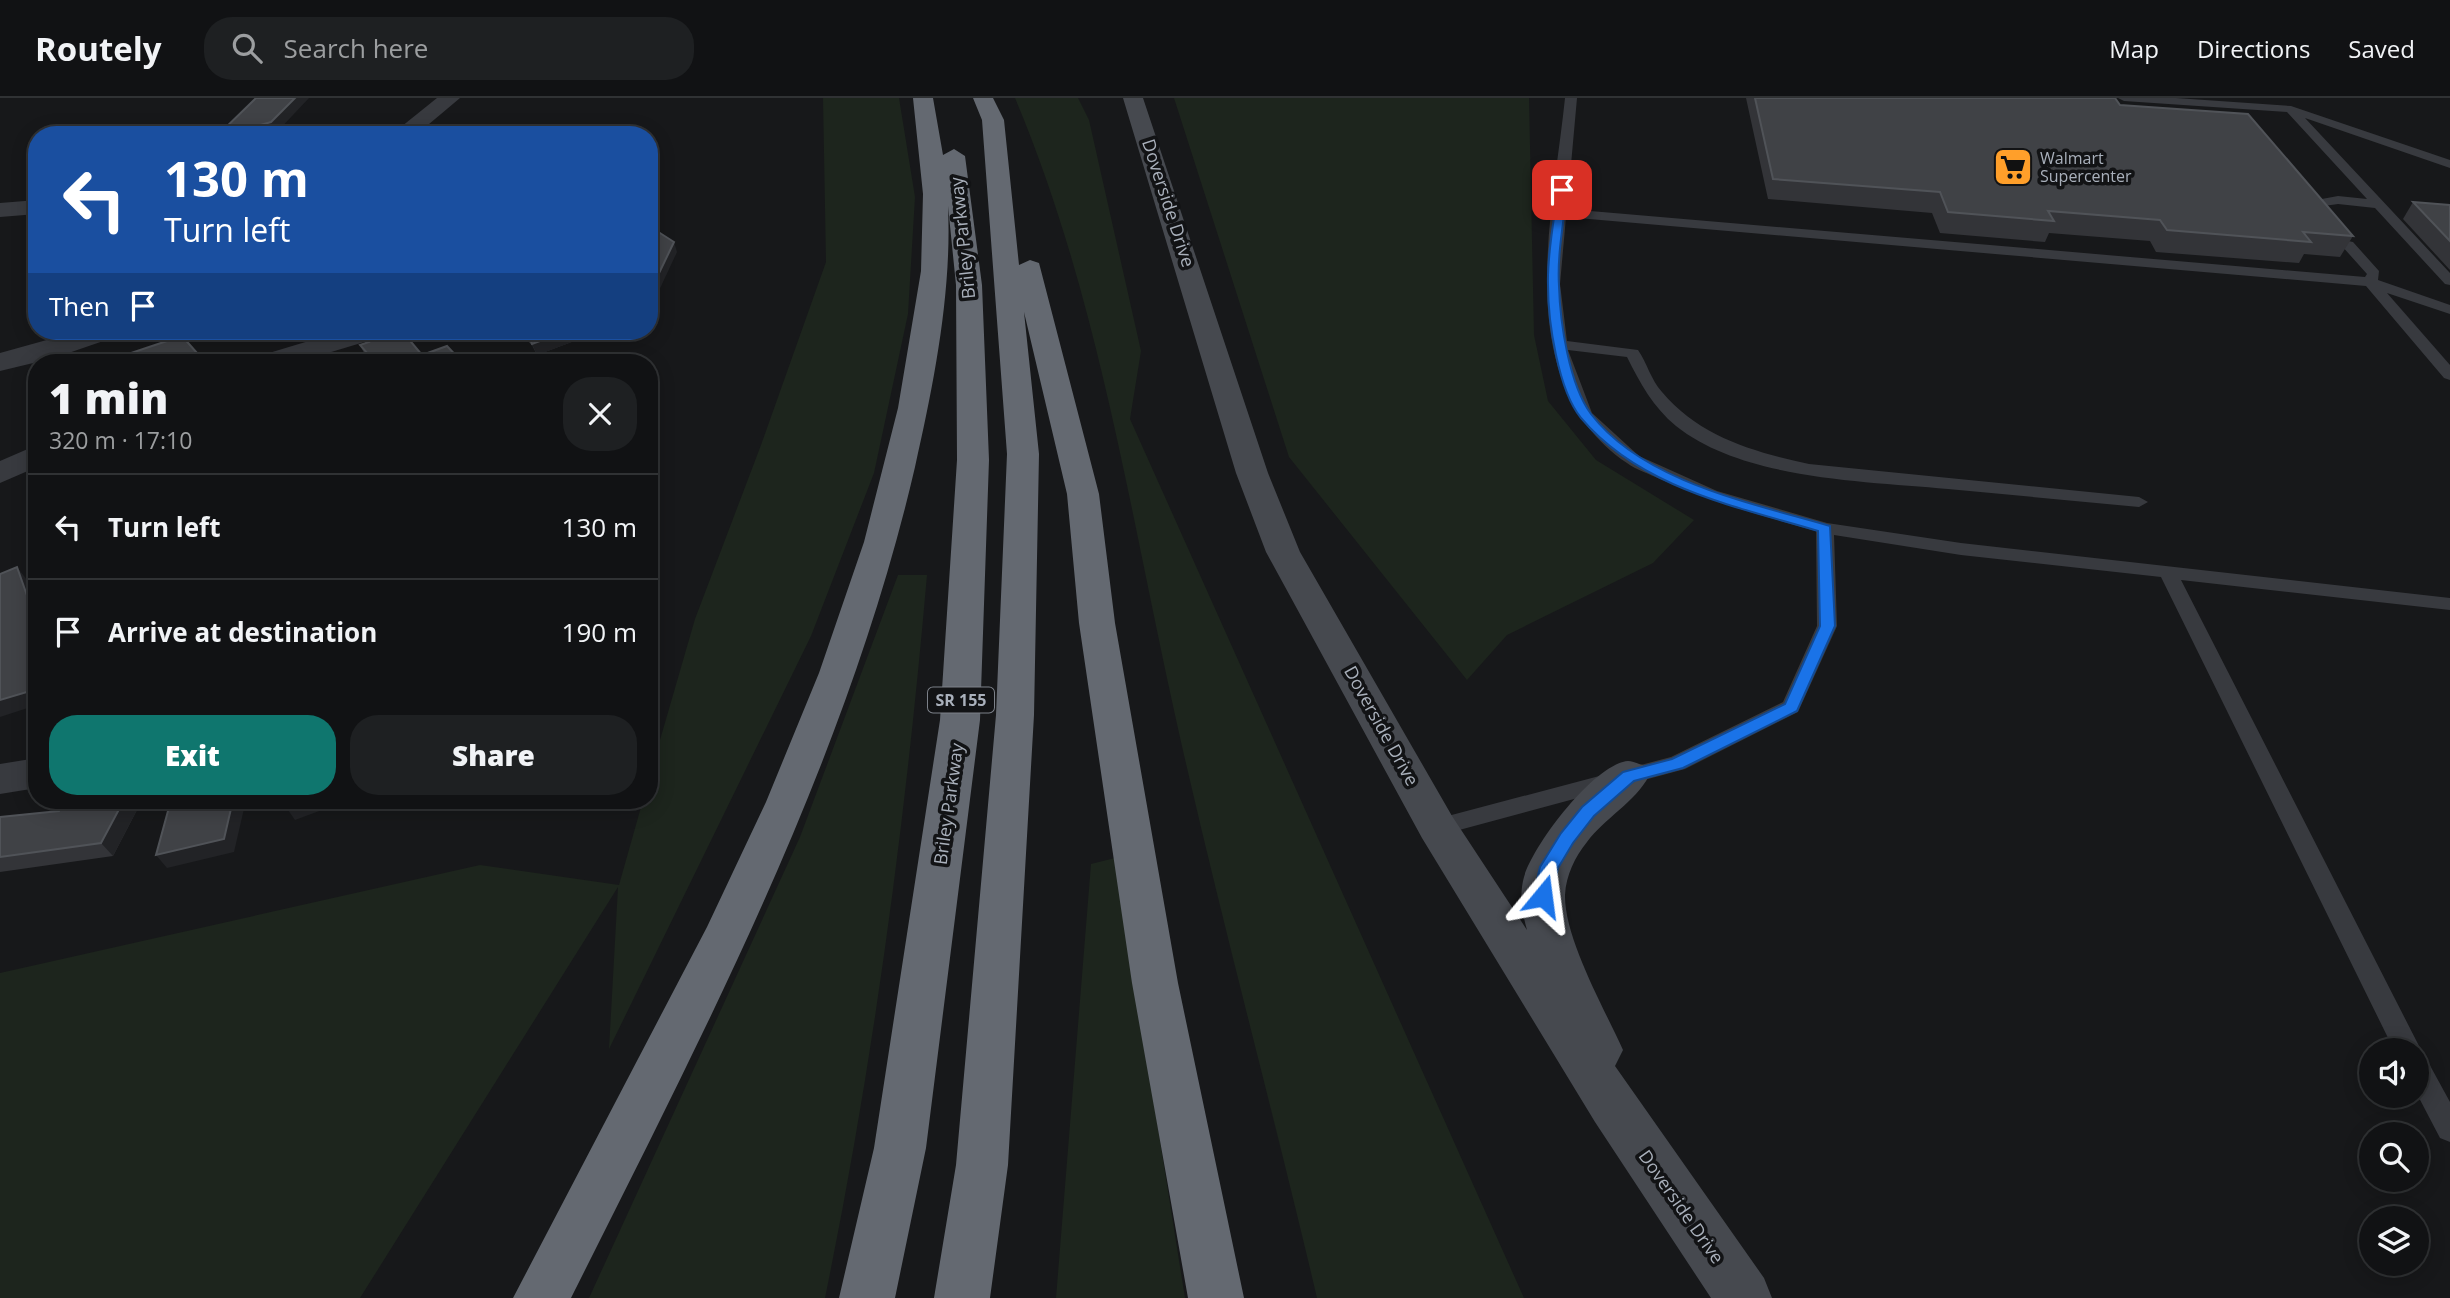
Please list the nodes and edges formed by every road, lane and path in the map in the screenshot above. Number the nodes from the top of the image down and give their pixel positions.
1 (450, 98) edge
2 (923, 98) edge
3 (935, 98) edge
4 (1133, 98) edge
5 (1572, 98) edge
6 (2124, 98) edge
7 (988, 109) edge
8 (2291, 109) junction
9 (414, 126) edge
10 (2450, 164) edge
11 (2376, 204) junction
12 (28, 208) edge
13 (0, 210) edge
14 (1560, 212) junction
15 (2337, 233) edge
16 (2348, 245) edge
17 (2450, 281) edge
18 (2370, 282) junction
19 (2448, 308) edge
20 (79, 340) edge
21 (334, 340) edge
22 (1560, 345) junction
23 (35, 354) edge
24 (276, 354) edge
25 (28, 356) edge
26 (0, 362) edge
27 (2450, 375) edge
28 (28, 459) edge
29 (0, 473) edge
30 (2139, 502) dead end
31 (1825, 528) junction
32 (2167, 571) junction
33 (2450, 604) edge
34 (28, 775) edge
35 (1629, 776) junction
36 (0, 779) edge
37 (1437, 827) junction
38 (2402, 1038) edge
39 (2429, 1090) edge
40 (2450, 1129) edge
41 (1645, 1155) junction
42 (541, 1298) edge
43 (867, 1298) edge
44 (962, 1298) edge
45 (1216, 1298) edge
46 (1744, 1298) edge

1 - 9 street
2 - 42 highway
3 - 43 highway, Briley Parkway / SR 155
4 - 37 street, Doverside Drive
5 - 14 lane
6 - 8 lane
7 - 44 highway, SR 155
7 - 45 highway
8 - 10 lane
8 - 11 lane
11 - 15 lane
11 - 17 lane
12 - 13 street
14 - 18 lane
14 - 22 lane
16 - 18 lane
18 - 19 lane
18 - 27 lane
20 - 23 street
21 - 24 street
22 - 30 lane
22 - 31 lane
25 - 26 street
28 - 29 street
31 - 32 lane
31 - 35 lane
32 - 33 lane
32 - 38 lane
34 - 36 street
35 - 37 lane
35 - 41 street
37 - 41 street, Doverside Drive
39 - 40 lane
41 - 46 street, Doverside Drive

